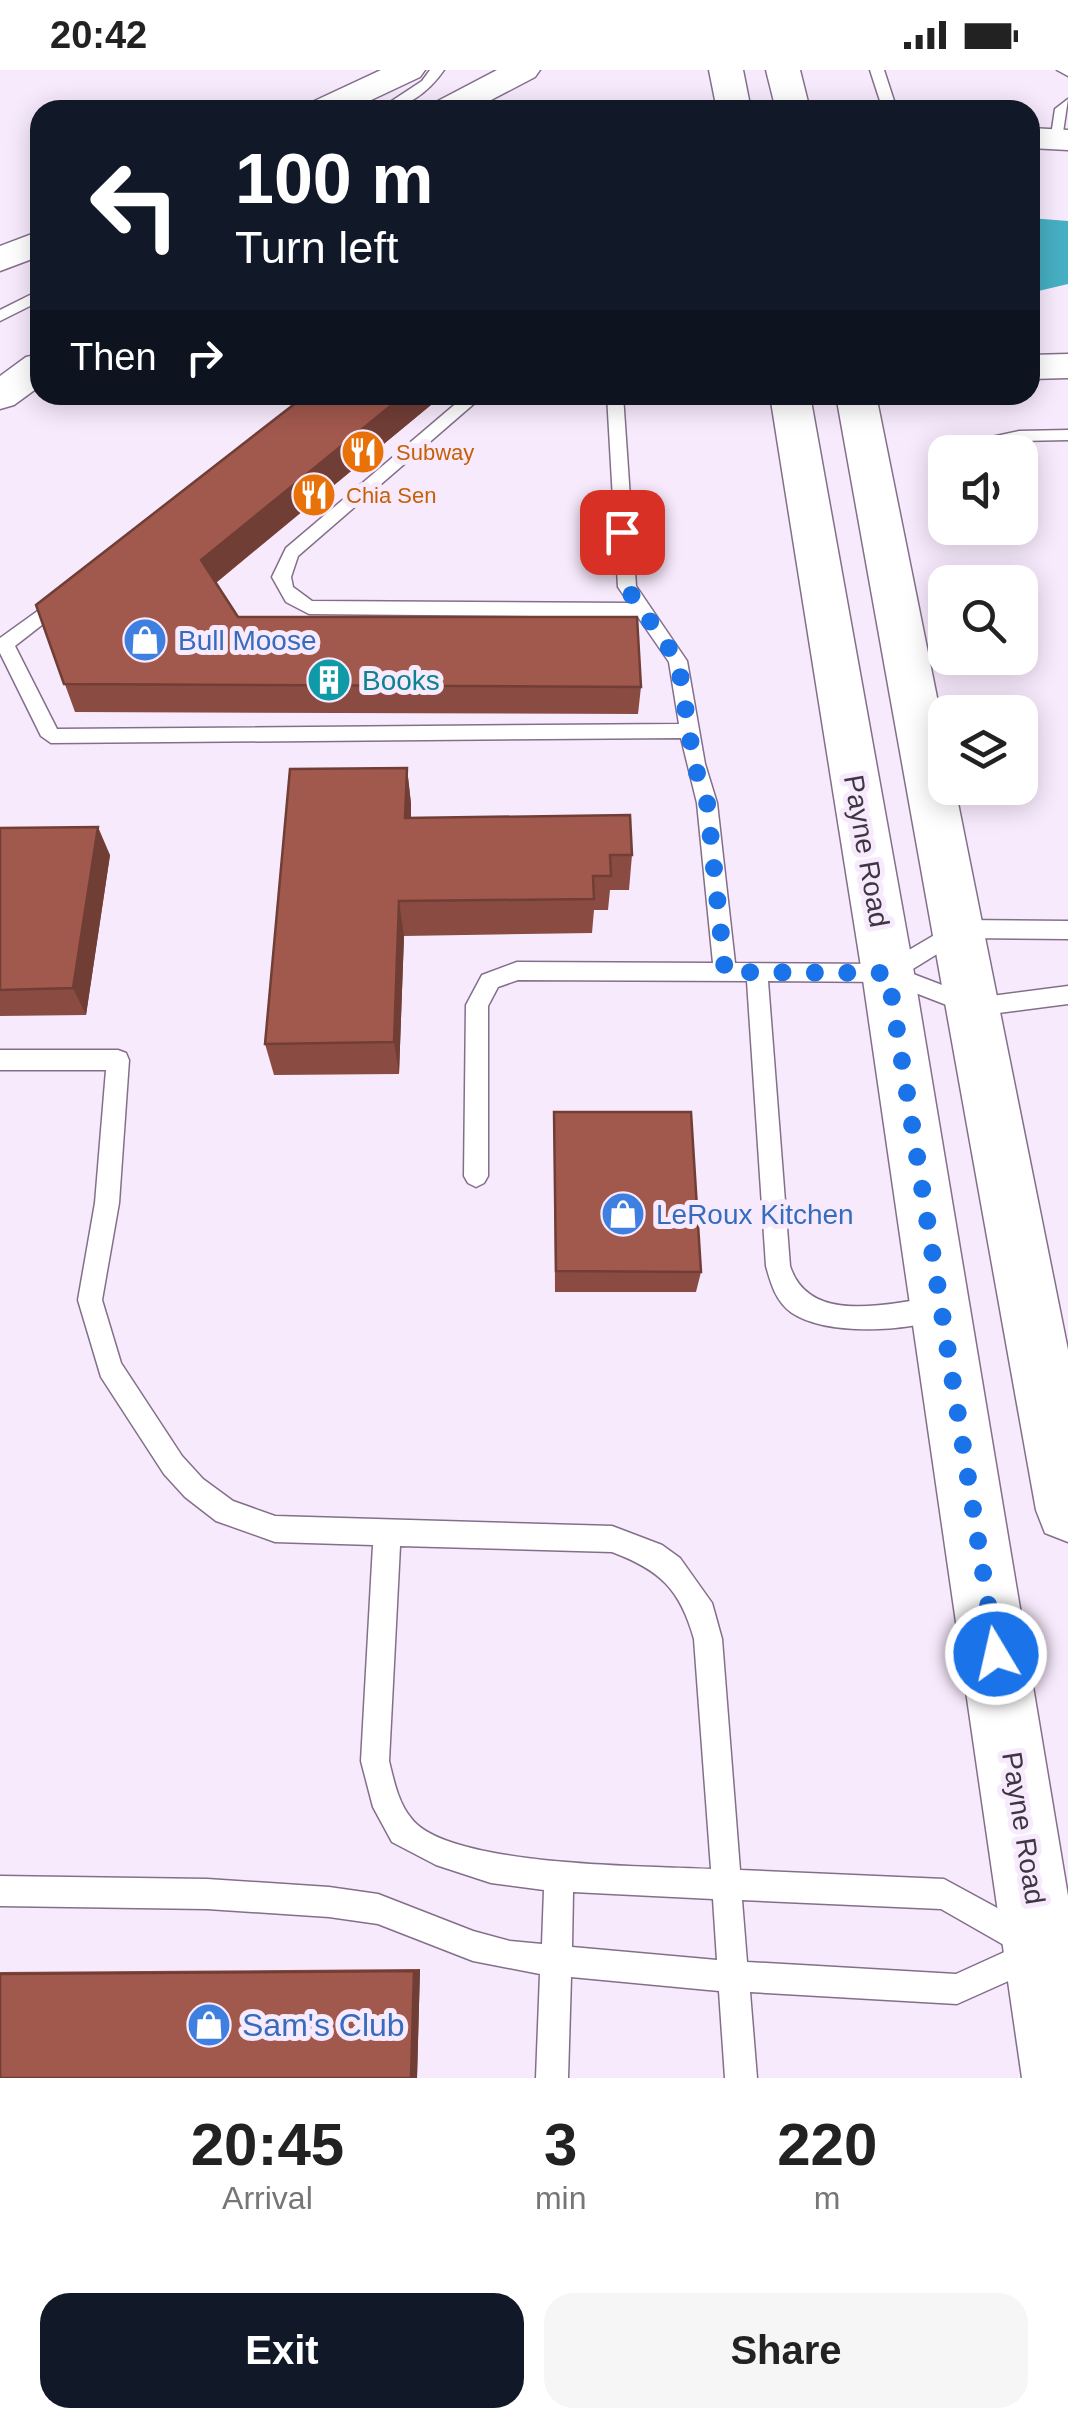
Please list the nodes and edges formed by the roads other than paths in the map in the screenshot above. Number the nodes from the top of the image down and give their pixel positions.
1 (408, 70) edge
2 (437, 70) edge
3 (523, 70) edge
4 (726, 70) edge
5 (878, 70) edge
6 (344, 100) edge
7 (401, 100) edge
8 (465, 100) edge
9 (732, 100) edge
10 (887, 100) edge
11 (1068, 103) edge
12 (1051, 139) edge
13 (30, 246) edge
14 (0, 260) edge
15 (30, 300) edge
16 (0, 316) edge
17 (1040, 335) edge
18 (1068, 335) edge
19 (1068, 366) edge
20 (1040, 367) edge
21 (30, 374) edge
22 (0, 396) edge
23 (464, 405) edge
24 (615, 405) edge
25 (792, 405) edge
26 (858, 405) edge
27 (1068, 435) edge
28 (1038, 436) edge
29 (80, 585) edge
30 (640, 610) junction
31 (690, 731) junction
32 (960, 929) junction
33 (1068, 930) edge
34 (725, 972) junction
35 (757, 972) junction
36 (888, 973) junction
37 (1068, 995) edge
38 (975, 1007) junction
39 (0, 1060) edge
40 (476, 1176) dead end
41 (941, 1308) junction
42 (1068, 1510) edge
43 (387, 1531) junction
44 (559, 1877) junction
45 (726, 1884) junction
46 (0, 1891) edge
47 (1056, 1950) edge
48 (555, 1962) junction
49 (735, 1976) junction
50 (552, 2078) edge
51 (741, 2078) edge
52 (1060, 2078) edge

1 - 6 main road
2 - 7 lane
3 - 8 main road
4 - 9 main road
5 - 10 lane
11 - 12 lane
13 - 14 main road
15 - 16 lane
17 - 18 main road
19 - 20 main road
21 - 22 main road
23 - 30 lane
24 - 30 lane
25 - 36 main road, Payne Road
26 - 32 main road
27 - 28 lane
29 - 31 lane
30 - 31 lane
31 - 34 lane
32 - 33 lane
32 - 36 lane
32 - 38 main road
34 - 35 lane
34 - 40 lane
35 - 36 lane
35 - 41 lane
36 - 38 lane
36 - 41 main road, Payne Road
37 - 38 lane
38 - 42 main road
39 - 43 lane
41 - 47 main road, Payne Road
43 - 44 lane
43 - 45 lane
44 - 45 lane
44 - 48 lane
45 - 47 lane
45 - 49 lane
46 - 48 lane
47 - 49 lane
47 - 52 main road, Payne Road
48 - 49 lane
48 - 50 lane
49 - 51 lane

